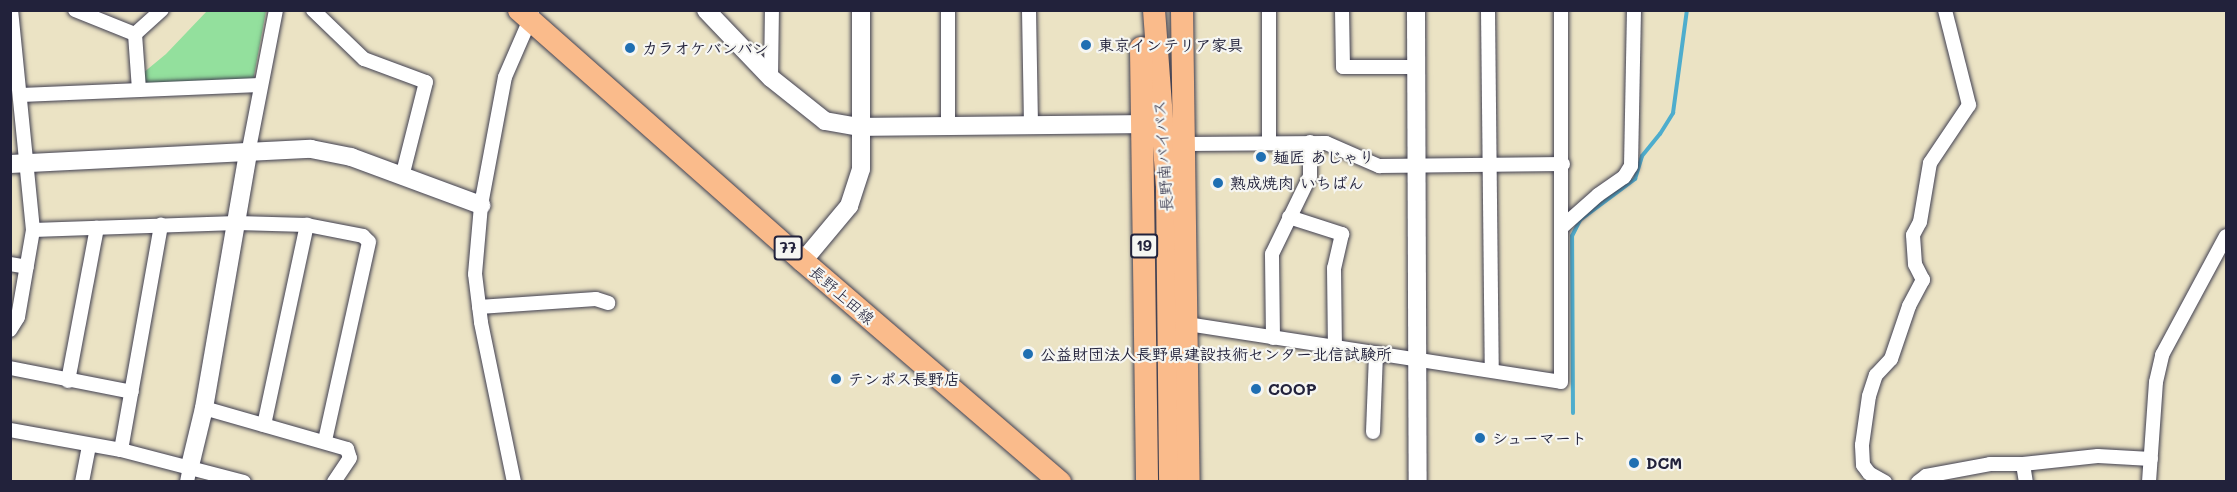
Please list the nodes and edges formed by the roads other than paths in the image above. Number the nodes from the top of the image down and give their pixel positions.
1 (10, 10) edge
2 (75, 10) edge
3 (162, 10) edge
4 (276, 10) edge
5 (314, 10) edge
6 (706, 10) edge
7 (772, 10) edge
8 (861, 10) edge
9 (948, 10) edge
10 (1029, 10) edge
11 (1142, 10) edge
12 (1154, 10) edge
13 (1173, 10) edge
14 (1182, 10) edge
15 (1269, 10) edge
16 (1342, 10) edge
17 (1416, 10) edge
18 (1488, 10) edge
19 (1561, 10) edge
20 (1634, 10) edge
21 (1945, 10) edge
22 (528, 14) edge
23 (135, 34) junction
24 (1164, 48) junction
25 (1417, 67) junction
26 (771, 78) junction
27 (260, 85) junction
28 (139, 90) junction
29 (21, 95) junction
30 (1142, 124) junction
31 (1031, 125) junction
32 (948, 126) junction
33 (860, 127) junction
34 (1310, 142) junction
35 (1269, 143) junction
36 (1184, 144) junction
37 (248, 154) junction
38 (19, 163) edge
39 (1563, 164) junction
40 (1417, 165) junction
41 (1488, 165) junction
42 (402, 177) junction
43 (482, 205) junction
44 (1289, 217) junction
45 (237, 223) junction
46 (161, 225) junction
47 (307, 225) junction
48 (1562, 227) junction
49 (98, 228) junction
50 (33, 230) junction
51 (2226, 236) edge
52 (803, 261) junction
53 (10, 264) edge
54 (27, 267) junction
55 (608, 303) dead end
56 (479, 307) junction
57 (1187, 324) junction
58 (10, 330) edge
59 (1273, 338) junction
60 (1335, 347) junction
61 (1376, 353) junction
62 (1417, 359) junction
63 (10, 368) edge
64 (1492, 369) junction
65 (69, 381) junction
66 (132, 392) junction
67 (204, 408) junction
68 (264, 425) junction
69 (10, 430) edge
70 (1373, 432) dead end
71 (325, 441) junction
72 (89, 446) junction
73 (121, 450) junction
74 (2151, 459) junction
75 (2023, 464) junction
76 (188, 474) edge
77 (82, 482) edge
78 (244, 482) edge
79 (334, 482) edge
80 (514, 482) edge
81 (1060, 482) edge
82 (1147, 482) edge
83 (1170, 482) edge
84 (1177, 482) edge
85 (1189, 482) edge
86 (1418, 482) edge
87 (1885, 482) edge
88 (1918, 482) edge
89 (2026, 482) edge
90 (2149, 482) edge

1 - 29 street
2 - 23 street
3 - 23 street
4 - 27 street
5 - 42 street
6 - 26 street
7 - 26 street
8 - 33 street
9 - 32 street
10 - 31 street
11 - 30 main road, 19
12 - 24 main road, 長野南バイパス / 19
13 - 24 main road, 長野南バイパス / 19
14 - 36 main road
15 - 35 street
16 - 25 street
17 - 25 street
18 - 41 street
19 - 39 street
20 - 48 street
21 - 87 street
22 - 43 street
22 - 52 main road, 長野上田線 / 77
23 - 28 street
24 - 83 main road, 長野南バイパス / 19
24 - 84 main road, 長野南バイパス / 19
25 - 40 street
26 - 33 street
27 - 28 street
27 - 37 street
28 - 29 street
29 - 38 street
30 - 31 street
30 - 82 main road, 19
31 - 32 street
32 - 33 street
33 - 52 street
34 - 35 street
34 - 40 street
34 - 44 street
35 - 36 street
36 - 57 main road
37 - 38 street
37 - 42 street
37 - 45 street
38 - 50 street
39 - 41 street
39 - 48 street
40 - 41 street
40 - 62 street
41 - 64 street
42 - 43 street
43 - 56 street
44 - 59 street
44 - 60 street
45 - 46 street
45 - 47 street
45 - 67 street
46 - 49 street
46 - 66 street
47 - 68 street
47 - 71 street
48 - 64 street
49 - 50 street
49 - 65 street
50 - 54 street
51 - 74 street
52 - 81 main road, 長野上田線 / 77
53 - 54 street
54 - 58 street
55 - 56 street
56 - 80 street
57 - 59 street
57 - 85 main road
59 - 60 street
60 - 61 street
61 - 62 street
61 - 70 street
62 - 64 street
62 - 86 street
63 - 65 street
65 - 66 street
66 - 73 street
67 - 68 street
67 - 76 street
68 - 71 street
69 - 72 street
71 - 79 street
72 - 73 street
72 - 77 street
73 - 76 street
74 - 75 street
74 - 90 street
75 - 88 street
75 - 89 street
76 - 78 street

